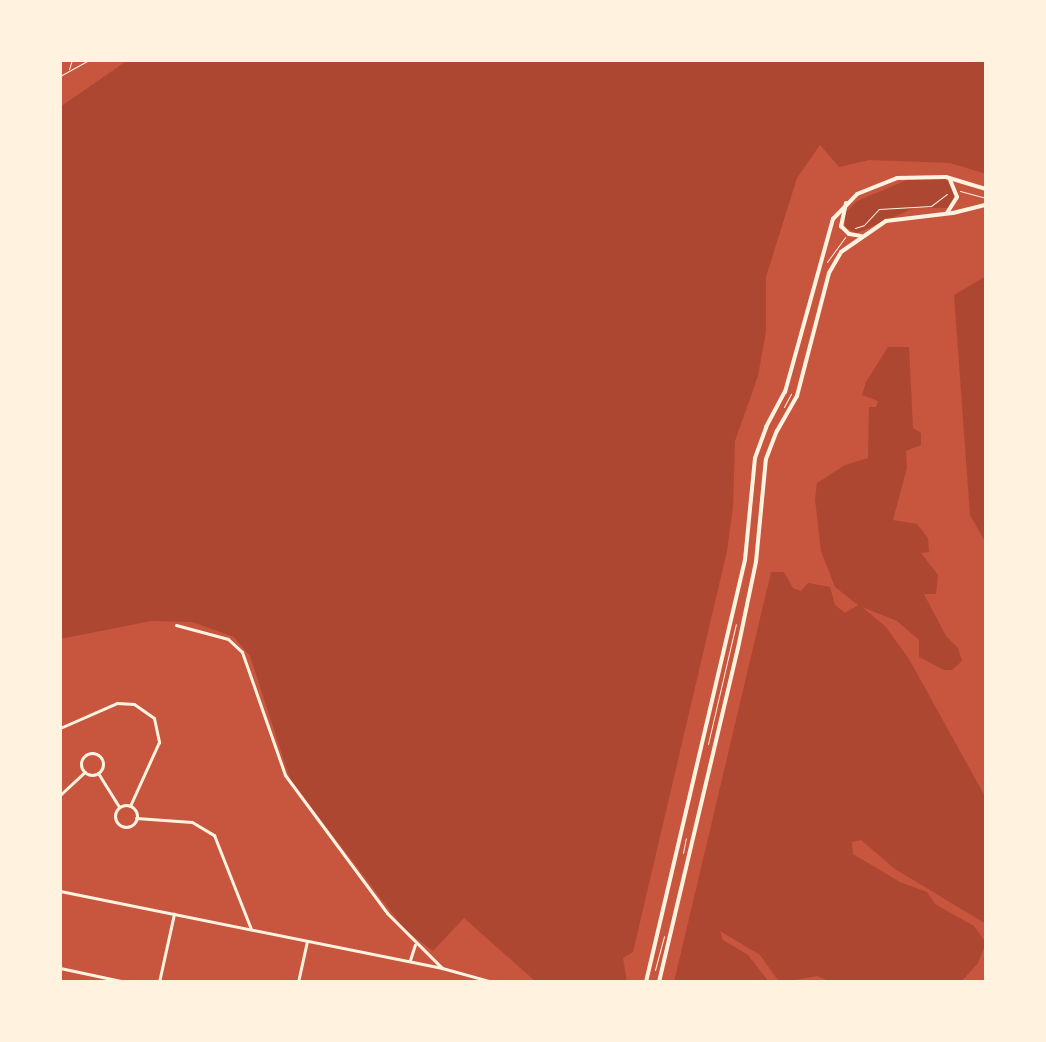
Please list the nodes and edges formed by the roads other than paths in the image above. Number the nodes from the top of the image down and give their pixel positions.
1 (72, 60) edge
2 (89, 60) edge
3 (68, 72) junction
4 (60, 76) edge
5 (946, 177) junction
6 (986, 189) edge
7 (847, 201) junction
8 (986, 205) edge
9 (945, 215) junction
10 (863, 236) junction
11 (176, 625) dead end
12 (60, 728) edge
13 (85, 772) junction
14 (98, 773) junction
15 (60, 795) edge
16 (130, 806) junction
17 (119, 807) junction
18 (136, 818) junction
19 (60, 891) edge
20 (174, 914) junction
21 (251, 929) junction
22 (307, 941) junction
23 (415, 945) junction
24 (409, 962) junction
25 (60, 968) edge
26 (442, 968) junction
27 (126, 982) edge
28 (159, 982) edge
29 (298, 982) edge
30 (493, 982) edge
31 (646, 982) edge
32 (659, 982) edge

1 - 3 lane
2 - 3 lane
3 - 4 lane
5 - 6 main road
5 - 7 main road
5 - 9 main road
7 - 10 main road
7 - 31 main road
8 - 9 main road
9 - 10 main road
10 - 32 main road
11 - 23 street
12 - 16 street
13 - 14 street
13 - 14 street
13 - 15 street
14 - 17 street
16 - 17 street
16 - 18 street
17 - 18 street
18 - 21 street
19 - 20 street
20 - 21 street
20 - 28 street
21 - 22 street
22 - 24 street
22 - 29 street
23 - 24 street
23 - 26 street
24 - 26 street
25 - 27 street
26 - 30 street

